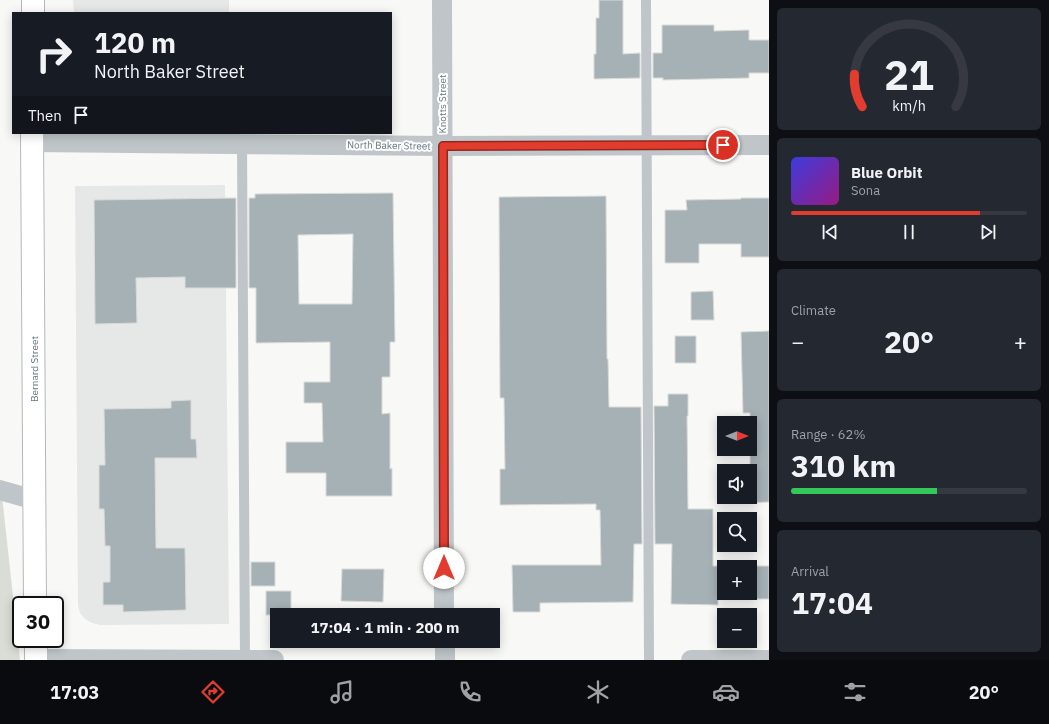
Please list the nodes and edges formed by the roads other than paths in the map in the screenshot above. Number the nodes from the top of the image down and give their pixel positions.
1 (33, 0) edge
2 (442, 0) edge
3 (646, 0) edge
4 (33, 12) edge
5 (32, 137) edge
6 (242, 144) junction
7 (646, 145) junction
8 (769, 145) edge
9 (443, 146) junction
10 (0, 490) edge
11 (35, 500) junction
12 (35, 596) edge
13 (444, 608) edge
14 (444, 648) edge
15 (36, 652) edge
16 (244, 660) edge
17 (274, 660) edge
18 (445, 660) edge
19 (649, 660) edge
20 (691, 660) edge
21 (769, 660) edge

1 - 4 street
2 - 9 street, Knotts Street
3 - 7 lane
5 - 6 street, North Baker Street
5 - 11 street, Bernard Street
6 - 9 street, North Baker Street
6 - 16 lane
7 - 8 street, North Baker Street
7 - 9 street, North Baker Street
7 - 19 lane
9 - 13 street, Knotts Street
10 - 11 street
11 - 12 street, Bernard Street
14 - 18 street
15 - 16 street
16 - 17 street
20 - 21 street

